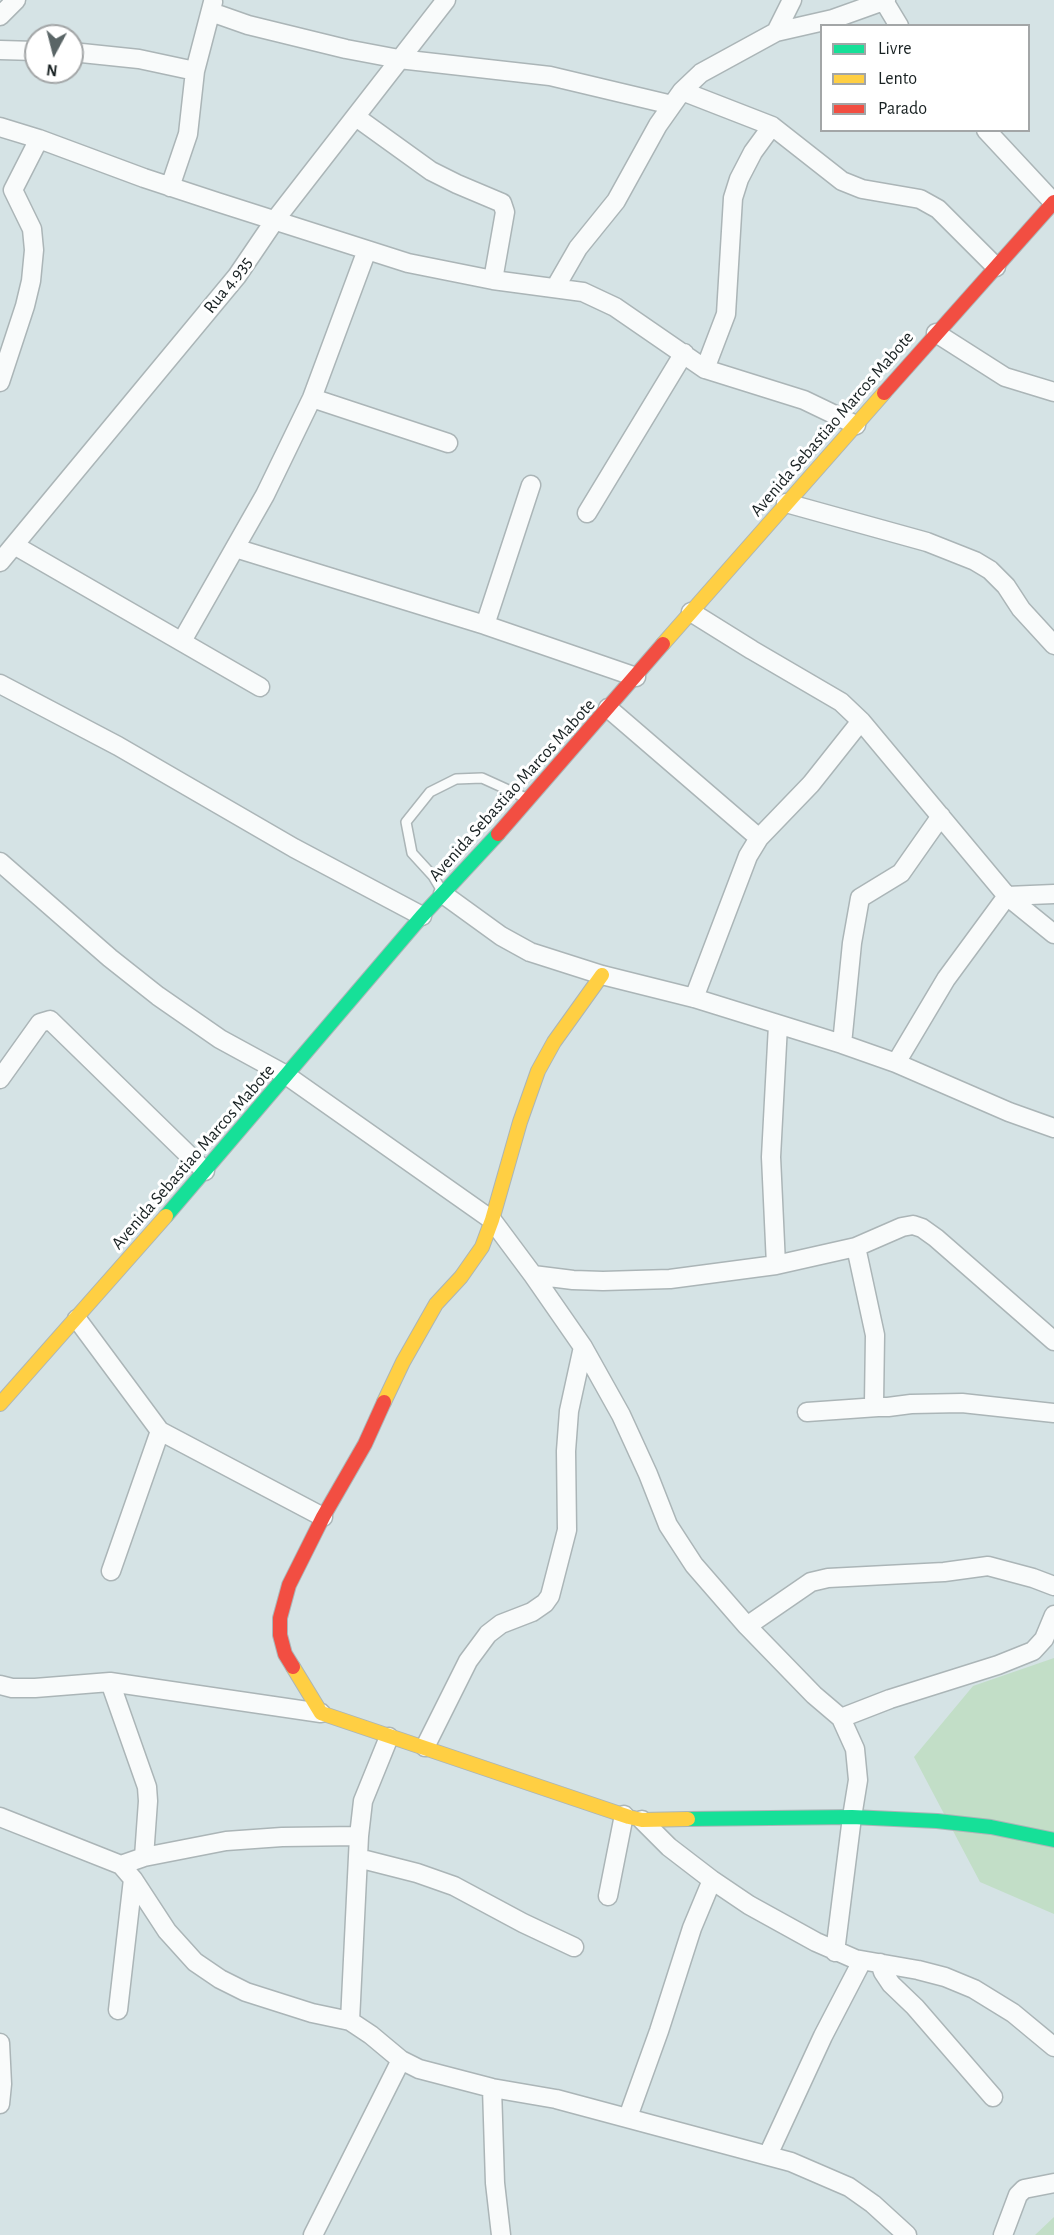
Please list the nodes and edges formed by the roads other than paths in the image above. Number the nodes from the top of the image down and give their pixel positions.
1 (16, 0) edge
2 (446, 0) edge
3 (792, 0) edge
4 (885, 0) edge
5 (212, 6) edge
6 (0, 16) edge
7 (898, 24) edge
8 (776, 32) junction
9 (0, 50) edge
10 (24, 51) edge
11 (84, 53) edge
12 (399, 59) junction
13 (195, 71) junction
14 (677, 98) junction
15 (356, 117) junction
16 (772, 126) junction
17 (0, 128) edge
18 (988, 132) edge
19 (39, 139) junction
20 (170, 187) junction
21 (1052, 208) edge
22 (275, 220) junction
23 (367, 250) junction
24 (996, 267) junction
25 (493, 280) junction
26 (555, 288) junction
27 (936, 333) junction
28 (5, 352) edge
29 (684, 353) junction
30 (705, 369) junction
31 (0, 382) edge
32 (1054, 393) edge
33 (312, 398) junction
34 (856, 425) junction
35 (448, 442) dead end
36 (531, 485) dead end
37 (786, 503) junction
38 (587, 513) dead end
39 (14, 545) junction
40 (235, 548) junction
41 (0, 562) edge
42 (691, 612) junction
43 (485, 625) junction
44 (182, 641) junction
45 (1054, 645) edge
46 (636, 677) junction
47 (0, 684) edge
48 (260, 687) dead end
49 (608, 708) junction
50 (861, 721) junction
51 (529, 800) junction
52 (940, 816) junction
53 (759, 838) junction
54 (0, 862) edge
55 (444, 894) junction
56 (1054, 894) edge
57 (1007, 896) junction
58 (422, 916) junction
59 (1054, 934) edge
60 (602, 975) junction
61 (694, 998) junction
62 (778, 1025) junction
63 (842, 1044) junction
64 (896, 1063) junction
65 (286, 1075) junction
66 (0, 1079) edge
67 (1054, 1128) edge
68 (205, 1171) junction
69 (492, 1220) junction
70 (856, 1247) junction
71 (776, 1265) junction
72 (533, 1275) junction
73 (77, 1318) junction
74 (1054, 1341) edge
75 (583, 1347) junction
76 (0, 1404) edge
77 (878, 1407) junction
78 (807, 1412) dead end
79 (1054, 1413) edge
80 (160, 1431) junction
81 (323, 1517) junction
82 (111, 1571) dead end
83 (1054, 1586) edge
84 (1054, 1615) edge
85 (747, 1626) junction
86 (110, 1682) junction
87 (0, 1685) edge
88 (321, 1713) junction
89 (841, 1718) junction
90 (389, 1737) junction
91 (425, 1748) junction
92 (624, 1815) junction
93 (0, 1816) edge
94 (852, 1817) junction
95 (642, 1820) junction
96 (359, 1836) junction
97 (1054, 1840) edge
98 (144, 1857) junction
99 (358, 1858) junction
100 (127, 1872) junction
101 (712, 1880) junction
102 (608, 1896) dead end
103 (574, 1947) dead end
104 (835, 1952) junction
105 (871, 1962) junction
106 (118, 2010) dead end
107 (350, 2021) junction
108 (0, 2043) edge
109 (1054, 2047) edge
110 (401, 2060) junction
111 (492, 2088) junction
112 (993, 2097) dead end
113 (0, 2104) edge
114 (628, 2117) junction
115 (768, 2155) junction
116 (1054, 2183) edge
117 (313, 2235) edge
118 (501, 2235) edge
119 (907, 2235) edge
120 (1003, 2235) edge

1 - 6 street
2 - 12 street, Rua 4.935
3 - 8 street
4 - 7 street
4 - 8 street
5 - 12 street
5 - 13 street
8 - 14 street
9 - 10 street
11 - 13 street
12 - 14 street
12 - 15 street, Rua 4.935
13 - 20 street
14 - 16 street
14 - 26 street
15 - 22 street, Rua 4.935
15 - 25 street
16 - 24 street
16 - 30 street
17 - 19 street
18 - 21 street
19 - 20 street
19 - 28 street
20 - 22 street
21 - 24 main road, Avenida Sebastiao Marcos Mabote
22 - 23 street
22 - 39 street, Rua 4.935
23 - 25 street
23 - 33 street
24 - 27 main road, Avenida Sebastiao Marcos Mabote
25 - 26 street
26 - 29 street
27 - 32 street
27 - 34 main road, Avenida Sebastiao Marcos Mabote
28 - 31 street
29 - 30 street
29 - 38 street
30 - 34 street
33 - 35 street
33 - 40 street
34 - 37 main road, Avenida Sebastiao Marcos Mabote
36 - 43 street
37 - 42 main road, Avenida Sebastiao Marcos Mabote
37 - 45 street
39 - 41 street, Rua 4.935
39 - 44 street
40 - 43 street
40 - 44 street
42 - 46 main road, Avenida Sebastiao Marcos Mabote
42 - 50 street
43 - 46 street
44 - 48 street
46 - 49 main road, Avenida Sebastiao Marcos Mabote
47 - 58 street
49 - 51 main road, Avenida Sebastiao Marcos Mabote
49 - 53 street
50 - 52 street
50 - 53 street
51 - 55 main road, Avenida Sebastiao Marcos Mabote
51 - 55 lane
52 - 57 street
52 - 63 street
53 - 61 street
54 - 65 street
55 - 58 main road, Avenida Sebastiao Marcos Mabote
55 - 60 street
56 - 57 street
57 - 59 street
57 - 64 street
58 - 65 main road, Avenida Sebastiao Marcos Mabote
60 - 61 street
60 - 69 main road
61 - 62 street
62 - 63 street
62 - 71 street
63 - 64 street
64 - 67 street
65 - 68 main road, Avenida Sebastiao Marcos Mabote
65 - 69 street
66 - 68 street
68 - 73 main road, Avenida Sebastiao Marcos Mabote
69 - 72 street
69 - 81 main road
70 - 71 street
70 - 74 street
70 - 77 street
71 - 72 street
72 - 75 street
73 - 76 main road, Avenida Sebastiao Marcos Mabote
73 - 80 street
75 - 85 street
75 - 91 street
77 - 78 street
77 - 79 street
80 - 81 street
80 - 82 street
81 - 88 main road
83 - 85 street
84 - 89 street
85 - 89 street
86 - 87 street
86 - 88 street
86 - 98 street
88 - 90 main road
89 - 94 street
90 - 91 main road
90 - 96 street
91 - 92 main road
92 - 95 main road
92 - 102 street
93 - 100 street
94 - 95 main road
94 - 97 main road
94 - 104 street
95 - 101 street
96 - 98 street
96 - 99 street
98 - 100 street
99 - 103 street
99 - 107 street
100 - 106 street
100 - 107 street
101 - 104 street
101 - 114 street
104 - 105 street
105 - 109 street
105 - 112 street
105 - 115 street
107 - 110 street
108 - 113 street
110 - 111 street
110 - 117 street
111 - 114 street
111 - 118 street
114 - 115 street
115 - 119 street
116 - 120 street

